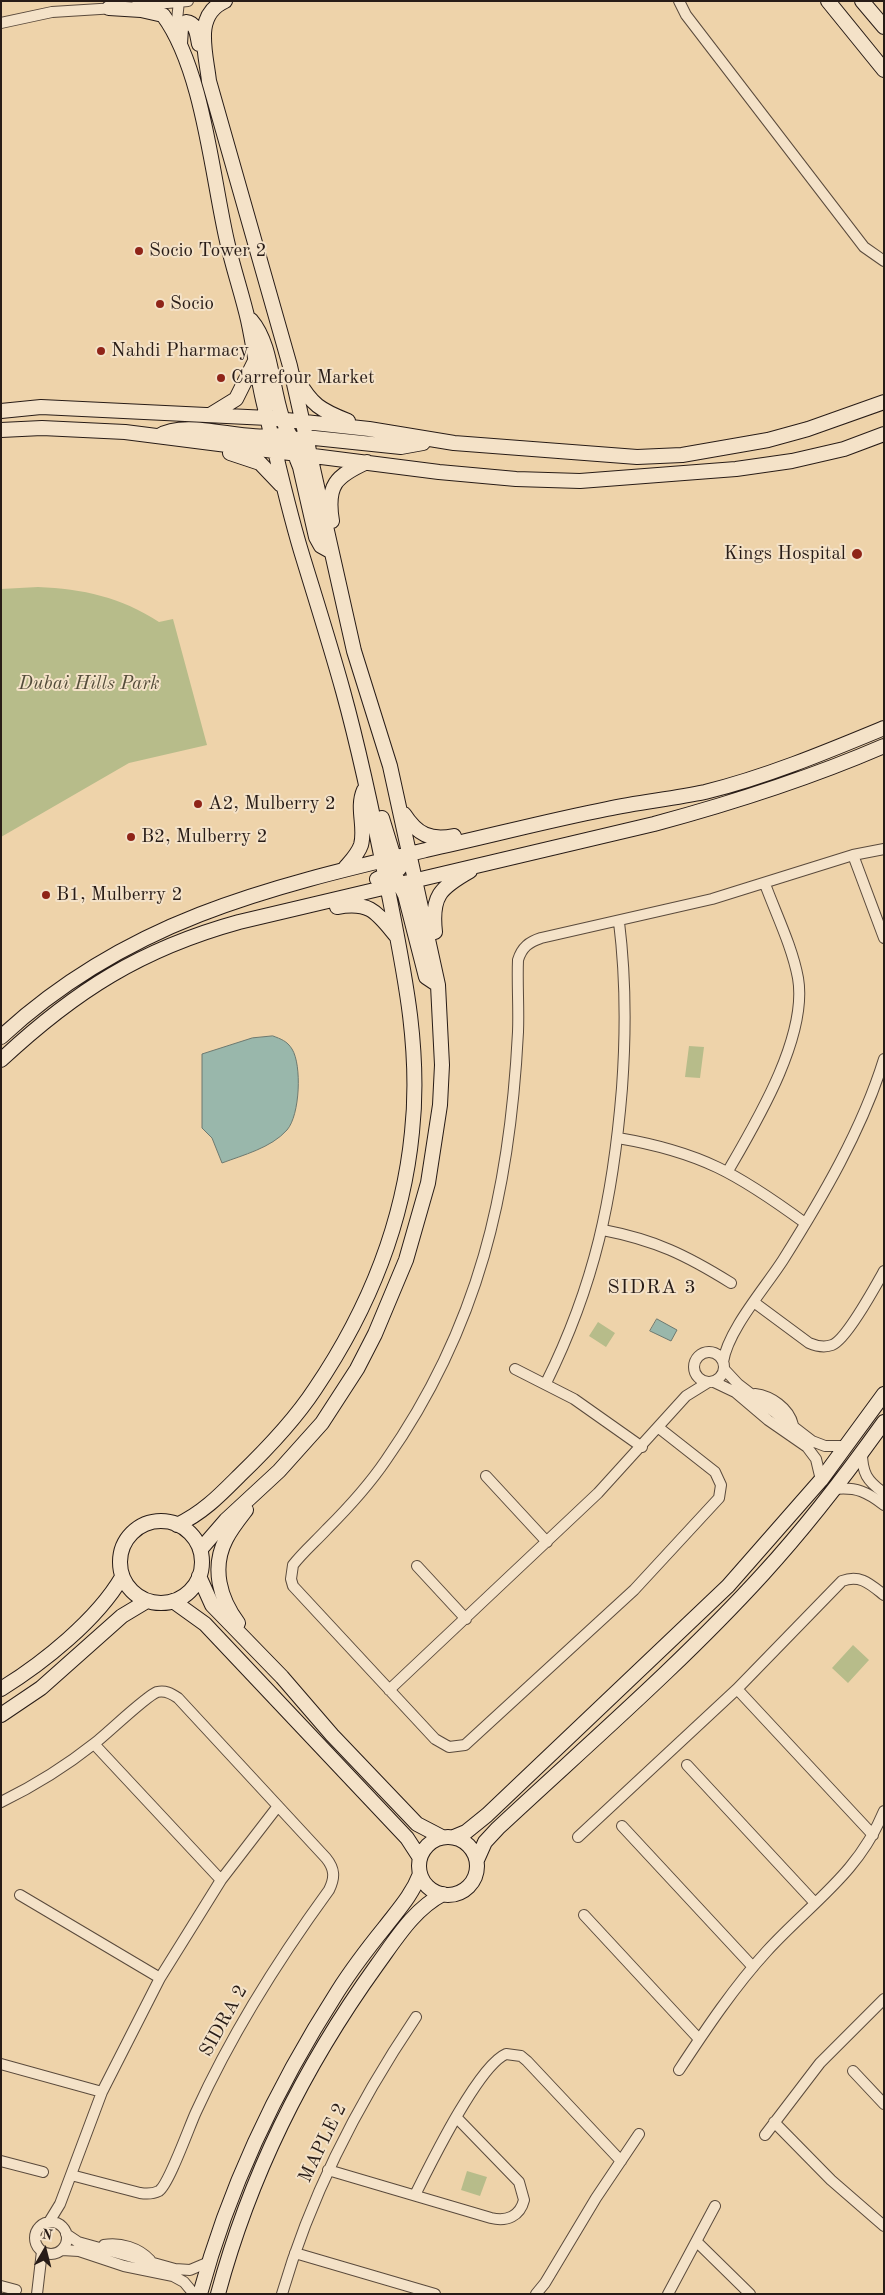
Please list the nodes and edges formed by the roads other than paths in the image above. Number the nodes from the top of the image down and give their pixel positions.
1 (188, 1) edge
2 (226, 1) edge
3 (670, 1) edge
4 (679, 1) edge
5 (828, 1) edge
6 (179, 2) edge
7 (109, 8) junction
8 (872, 9) edge
9 (686, 15) junction
10 (1, 23) edge
11 (884, 27) edge
12 (180, 46) junction
13 (884, 70) edge
14 (209, 80) junction
15 (884, 261) edge
16 (247, 316) junction
17 (255, 361) junction
18 (290, 366) junction
19 (884, 402) edge
20 (1, 411) edge
21 (210, 415) junction
22 (268, 418) junction
23 (301, 420) junction
24 (369, 429) junction
25 (1, 430) edge
26 (884, 434) edge
27 (158, 436) junction
28 (288, 436) junction
29 (431, 440) junction
30 (208, 444) junction
31 (276, 450) junction
32 (309, 454) junction
33 (367, 462) junction
34 (284, 490) junction
35 (330, 551) junction
36 (884, 728) edge
37 (356, 743) junction
38 (884, 746) edge
39 (366, 785) junction
40 (399, 807) junction
41 (497, 834) junction
42 (884, 849) edge
43 (853, 855) junction
44 (486, 862) junction
45 (345, 868) junction
46 (397, 871) junction
47 (417, 880) junction
48 (765, 884) junction
49 (307, 905) junction
50 (256, 918) junction
51 (619, 922) junction
52 (398, 938) junction
53 (884, 938) edge
54 (431, 949) junction
55 (438, 986) junction
56 (1, 1037) edge
57 (884, 1059) edge
58 (1, 1060) edge
59 (881, 1079) edge
60 (618, 1138) junction
61 (728, 1171) junction
62 (805, 1223) junction
63 (603, 1230) junction
64 (884, 1272) edge
65 (731, 1283) dead end
66 (755, 1303) junction
67 (731, 1337) junction
68 (710, 1352) junction
69 (724, 1365) junction
70 (514, 1369) dead end
71 (694, 1372) junction
72 (711, 1382) junction
73 (546, 1383) junction
74 (884, 1394) edge
75 (686, 1396) junction
76 (884, 1422) edge
77 (659, 1428) junction
78 (847, 1446) junction
79 (642, 1447) junction
80 (862, 1452) junction
81 (486, 1476) dead end
82 (821, 1480) junction
83 (835, 1489) junction
84 (255, 1492) junction
85 (884, 1493) edge
86 (884, 1506) edge
87 (177, 1525) junction
88 (548, 1542) junction
89 (200, 1550) junction
90 (416, 1566) dead end
91 (199, 1576) junction
92 (122, 1577) junction
93 (884, 1595) edge
94 (147, 1601) junction
95 (173, 1601) junction
96 (466, 1619) junction
97 (254, 1649) junction
98 (1, 1689) edge
99 (737, 1689) junction
100 (389, 1690) junction
101 (1, 1715) edge
102 (94, 1744) junction
103 (687, 1765) dead end
104 (1, 1802) edge
105 (278, 1806) junction
106 (884, 1811) edge
107 (622, 1826) dead end
108 (873, 1835) junction
109 (448, 1837) junction
110 (578, 1838) dead end
111 (420, 1858) junction
112 (476, 1860) junction
113 (420, 1874) junction
114 (221, 1880) junction
115 (443, 1894) junction
116 (20, 1895) dead end
117 (816, 1903) junction
118 (584, 1915) dead end
119 (753, 1967) junction
120 (160, 1978) junction
121 (884, 1998) edge
122 (416, 2017) dead end
123 (699, 2039) junction
124 (1, 2064) edge
125 (679, 2070) dead end
126 (853, 2070) dead end
127 (102, 2092) junction
128 (884, 2104) edge
129 (456, 2117) junction
130 (774, 2122) junction
131 (638, 2134) dead end
132 (765, 2135) dead end
133 (1, 2161) edge
134 (620, 2161) junction
135 (328, 2170) junction
136 (43, 2172) dead end
137 (71, 2175) junction
138 (64, 2195) junction
139 (415, 2195) junction
140 (715, 2206) dead end
141 (49, 2222) junction
142 (884, 2226) edge
143 (64, 2230) junction
144 (697, 2242) junction
145 (42, 2251) junction
146 (57, 2252) junction
147 (295, 2253) junction
148 (209, 2262) junction
149 (40, 2277) junction
150 (1, 2286) edge
151 (16, 2290) dead end
152 (539, 2292) edge
153 (37, 2294) edge
154 (194, 2294) edge
155 (200, 2294) edge
156 (218, 2294) edge
157 (282, 2294) edge
158 (435, 2294) edge
159 (668, 2294) edge
160 (750, 2294) edge

1 - 6 street
2 - 14 street
3 - 9 street
4 - 9 street
5 - 13 street
6 - 7 street
6 - 12 street
7 - 10 street
7 - 12 street
8 - 11 street
9 - 15 street
12 - 14 street
12 - 16 street
14 - 18 street
16 - 17 street
16 - 28 street
17 - 21 street
17 - 22 street
18 - 23 street
18 - 24 street
19 - 29 street
20 - 21 street
21 - 22 street
22 - 28 street
23 - 24 street
23 - 28 street
24 - 29 street
25 - 27 street
26 - 33 street
27 - 28 street
27 - 30 street
28 - 29 street
28 - 31 street
28 - 31 street
28 - 32 street
28 - 35 street
30 - 31 street
30 - 34 street
31 - 34 street
32 - 33 street
32 - 35 street
33 - 35 street
34 - 37 street
35 - 40 street
36 - 41 street
37 - 39 street
37 - 46 street
38 - 44 street
39 - 45 street
39 - 46 street
40 - 41 street
40 - 46 street
41 - 46 street
42 - 43 street
43 - 48 street
43 - 53 street
44 - 47 street
44 - 54 street
45 - 46 street
45 - 56 street
46 - 47 street
46 - 49 street
46 - 50 street
46 - 52 street
46 - 55 street
47 - 54 street
48 - 51 street
48 - 61 street
49 - 50 street
49 - 52 street
50 - 58 street
51 - 60 street
51 - 100 street
52 - 87 street
54 - 55 street
55 - 84 street
57 - 59 street
59 - 62 street
60 - 61 street
60 - 63 street
61 - 62 street
62 - 66 street
63 - 65 street
63 - 73 street
64 - 66 street
66 - 67 street
67 - 68 street
67 - 69 street
68 - 69 street
68 - 71 street
69 - 72 street
69 - 78 street
70 - 73 street
71 - 72 street
71 - 75 street
72 - 75 street
72 - 82 street
73 - 79 street
74 - 78 street
75 - 77 street
76 - 80 street
77 - 79 street
77 - 100 street
78 - 82 street
79 - 88 street
80 - 83 street
80 - 85 street
81 - 88 street
82 - 109 street
83 - 86 street
83 - 112 street
84 - 89 street
84 - 97 street
87 - 89 street
87 - 92 street
88 - 96 street
89 - 91 street
90 - 96 street
91 - 95 street
91 - 97 street
92 - 94 street
92 - 98 street
93 - 99 street
94 - 95 street
94 - 101 street
95 - 111 street
96 - 100 street
97 - 109 street
99 - 108 street
99 - 110 street
102 - 104 street, SIDRA 2
102 - 105 street, SIDRA 2
102 - 114 street
103 - 117 street
105 - 114 street
105 - 137 street, SIDRA 2
106 - 108 street
107 - 119 street
108 - 117 street
109 - 111 street
109 - 112 street
111 - 113 street
112 - 115 street
113 - 115 street
113 - 148 street
114 - 120 street
115 - 156 street
116 - 120 street
117 - 119 street
118 - 123 street
119 - 123 street
120 - 127 street
121 - 130 street
122 - 135 street, MAPLE 2
123 - 125 street
124 - 127 street
126 - 128 street
127 - 137 street
129 - 134 street
129 - 139 street
129 - 139 street
130 - 132 street
130 - 142 street
131 - 134 street
133 - 136 street
134 - 152 street
135 - 139 street
135 - 147 street, MAPLE 2
137 - 138 street
138 - 141 street
138 - 143 street
140 - 144 street
141 - 143 street
141 - 145 street
143 - 146 street
143 - 148 street
144 - 159 street
144 - 160 street
145 - 146 street
145 - 149 street
146 - 149 street
146 - 154 street
147 - 157 street, MAPLE 2
147 - 158 street
148 - 155 street
149 - 153 street
150 - 151 street

